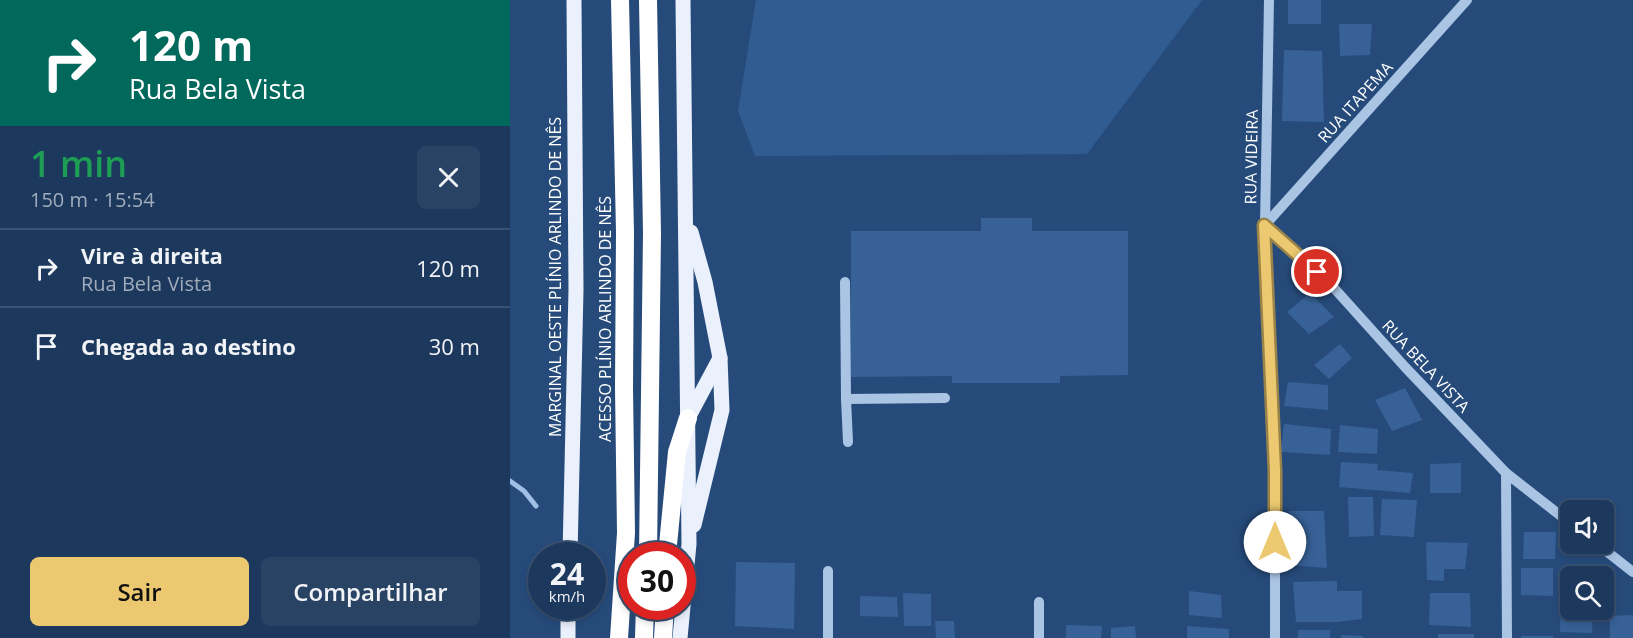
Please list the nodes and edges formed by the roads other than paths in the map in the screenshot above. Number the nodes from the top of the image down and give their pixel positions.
1 (574, 0) edge
2 (620, 0) edge
3 (648, 0) edge
4 (683, 0) edge
5 (1269, 0) edge
6 (1467, 0) edge
7 (686, 212) junction
8 (1264, 225) junction
9 (845, 282) dead end
10 (720, 358) junction
11 (945, 398) dead end
12 (846, 399) junction
13 (688, 418) junction
14 (848, 442) dead end
15 (1506, 473) junction
16 (1560, 515) edge
17 (570, 542) edge
18 (648, 542) edge
19 (668, 542) edge
20 (689, 542) edge
21 (689, 542) edge
22 (1610, 554) edge
23 (828, 571) dead end
24 (1633, 572) edge
25 (1039, 602) dead end
26 (568, 620) edge
27 (645, 620) edge
28 (664, 620) edge
29 (683, 620) edge
30 (568, 638) edge
31 (619, 638) edge
32 (644, 638) edge
33 (663, 638) edge
34 (681, 638) edge
35 (828, 638) edge
36 (1039, 638) edge
37 (1275, 638) edge
38 (1507, 638) edge

1 - 17 main road, MARGINAL OESTE PLÍNIO ARLINDO DE NÊS
2 - 31 highway, ACESSO PLÍNIO ARLINDO DE NÊS
3 - 18 highway
4 - 7 main road
5 - 8 street, RUA VIDEIRA
6 - 8 street, RUA ITAPEMA
7 - 10 main road
7 - 13 main road
8 - 15 street, RUA BELA VISTA
8 - 37 street, RUA VIDEIRA
9 - 12 street
10 - 13 main road
10 - 20 main road
11 - 12 street
12 - 14 street
13 - 19 highway
13 - 21 main road
15 - 16 street, RUA BELA VISTA
15 - 38 street
22 - 24 street
23 - 35 street
25 - 36 street
26 - 30 main road
27 - 32 highway
28 - 33 highway
29 - 34 main road

